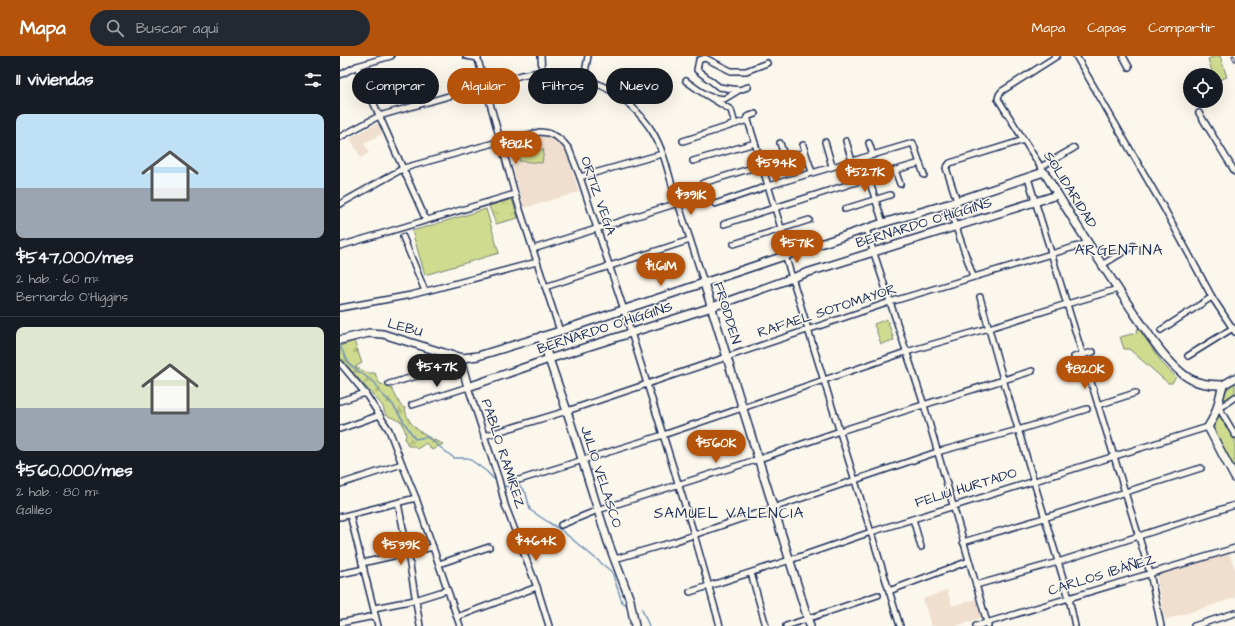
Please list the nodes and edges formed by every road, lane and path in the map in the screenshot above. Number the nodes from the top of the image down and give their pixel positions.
1 (391, 56) edge
2 (466, 56) edge
3 (541, 56) edge
4 (588, 56) edge
5 (1057, 56) edge
6 (1076, 56) edge
7 (1123, 56) edge
8 (477, 57) edge
9 (767, 63) dead end
10 (357, 66) junction
11 (480, 68) edge
12 (542, 68) edge
13 (586, 68) edge
14 (1130, 68) dead end
15 (340, 75) edge
16 (686, 81) dead end
17 (598, 84) edge
18 (748, 87) dead end
19 (739, 90) junction
20 (447, 96) edge
21 (708, 96) junction
22 (490, 104) edge
23 (1199, 113) dead end
24 (755, 114) dead end
25 (379, 116) junction
26 (747, 118) junction
27 (735, 124) junction
28 (340, 137) edge
29 (1024, 140) junction
30 (501, 141) junction
31 (684, 141) dead end
32 (846, 141) dead end
33 (825, 142) dead end
34 (755, 143) junction
35 (780, 143) dead end
36 (869, 143) dead end
37 (803, 145) dead end
38 (1074, 148) dead end
39 (805, 152) junction
40 (662, 154) junction
41 (873, 155) junction
42 (785, 158) junction
43 (862, 158) junction
44 (693, 161) dead end
45 (852, 161) junction
46 (920, 164) junction
47 (762, 165) junction
48 (832, 166) junction
49 (404, 168) junction
50 (895, 170) junction
51 (1043, 170) junction
52 (812, 172) junction
53 (1235, 172) edge
54 (924, 175) dead end
55 (580, 177) junction
56 (869, 178) junction
57 (1028, 178) junction
58 (703, 183) dead end
59 (900, 184) dead end
60 (768, 186) junction
61 (515, 194) junction
62 (890, 195) dead end
63 (1057, 195) junction
64 (876, 199) junction
65 (957, 201) junction
66 (678, 202) junction
67 (1036, 202) junction
68 (340, 204) edge
69 (715, 204) dead end
70 (948, 204) junction
71 (775, 208) junction
72 (846, 209) dead end
73 (426, 220) junction
74 (809, 220) dead end
75 (883, 223) junction
76 (724, 224) dead end
77 (956, 227) junction
78 (781, 228) junction
79 (596, 229) junction
80 (866, 229) junction
81 (404, 237) dead end
82 (690, 240) junction
83 (1088, 243) junction
84 (734, 244) dead end
85 (340, 246) edge
86 (1133, 246) dead end
87 (532, 249) junction
88 (874, 251) junction
89 (1052, 254) junction
90 (787, 255) junction
91 (537, 262) junction
92 (609, 265) junction
93 (1102, 265) junction
94 (973, 276) junction
95 (792, 278) junction
96 (704, 283) junction
97 (545, 287) junction
98 (1118, 289) junction
99 (425, 291) junction
100 (980, 297) dead end
101 (1212, 297) junction
102 (890, 302) junction
103 (1067, 304) junction
104 (712, 307) junction
105 (340, 308) edge
106 (624, 310) junction
107 (988, 328) junction
108 (807, 329) junction
109 (1161, 330) dead end
110 (1234, 330) edge
111 (560, 331) junction
112 (631, 333) junction
113 (541, 336) junction
114 (340, 340) edge
115 (906, 352) junction
116 (1093, 352) dead end
117 (1083, 354) junction
118 (1188, 356) dead end
119 (727, 357) junction
120 (1074, 357) dead end
121 (549, 359) junction
122 (462, 360) junction
123 (340, 363) edge
124 (1032, 371) dead end
125 (1235, 378) edge
126 (824, 379) junction
127 (1003, 379) junction
128 (647, 383) junction
129 (389, 384) dead end
130 (1223, 385) junction
131 (468, 387) junction
132 (365, 393) junction
133 (1135, 393) dead end
134 (1235, 397) edge
135 (340, 402) edge
136 (412, 405) dead end
137 (924, 405) junction
138 (1098, 405) junction
139 (1218, 406) junction
140 (743, 408) junction
141 (1087, 409) dead end
142 (567, 410) junction
143 (380, 415) junction
144 (1208, 427) junction
145 (340, 429) edge
146 (1018, 430) junction
147 (840, 431) junction
148 (663, 435) junction
149 (1235, 435) edge
150 (484, 436) junction
151 (937, 452) junction
152 (1114, 456) junction
153 (759, 459) junction
154 (582, 461) junction
155 (402, 464) junction
156 (1201, 468) dead end
157 (1235, 478) edge
158 (519, 480) dead end
159 (855, 480) junction
160 (1033, 481) junction
161 (340, 484) edge
162 (679, 485) junction
163 (1125, 493) junction
164 (416, 498) junction
165 (398, 503) junction
166 (1235, 505) edge
167 (953, 506) junction
168 (774, 507) junction
169 (598, 510) junction
170 (350, 515) junction
171 (340, 517) edge
172 (1044, 518) junction
173 (913, 519) junction
174 (560, 525) dead end
175 (871, 532) junction
176 (694, 534) junction
177 (1138, 536) junction
178 (963, 542) junction
179 (433, 547) junction
180 (489, 547) dead end
181 (921, 547) dead end
182 (1235, 548) edge
183 (408, 553) junction
184 (615, 559) junction
185 (790, 560) junction
186 (969, 561) junction
187 (1058, 562) junction
188 (362, 563) junction
189 (439, 564) junction
190 (364, 569) junction
191 (750, 573) junction
192 (1150, 573) junction
193 (340, 574) edge
194 (976, 585) junction
195 (537, 587) junction
196 (708, 587) junction
197 (447, 590) junction
198 (889, 591) junction
199 (690, 592) dead end
200 (878, 595) dead end
201 (1069, 598) junction
202 (415, 600) junction
203 (374, 608) junction
204 (1235, 613) edge
205 (375, 616) junction
206 (457, 617) junction
207 (809, 622) edge
208 (340, 623) edge
209 (988, 624) edge
210 (378, 626) edge
211 (420, 626) edge
212 (460, 626) edge
213 (549, 626) edge
214 (635, 626) edge
215 (720, 626) edge
216 (766, 626) edge
217 (786, 626) edge
218 (900, 626) edge
219 (976, 626) edge
220 (1075, 626) edge
221 (1161, 626) edge
222 (1194, 626) edge

1 - 10 street
2 - 8 street
3 - 12 street
4 - 13 street
5 - 29 street, SOLIDARIDAD
6 - 101 street
7 - 14 street
8 - 11 street
9 - 19 street
10 - 15 street
10 - 25 street
16 - 21 street
17 - 40 street, FRODDEN
18 - 19 street
19 - 21 street
20 - 25 street, FRODDEN
21 - 27 street
22 - 30 street
23 - 53 street
24 - 26 street
25 - 28 street, FRODDEN
25 - 49 street
26 - 27 street
26 - 34 street
27 - 31 street
29 - 51 street, SOLIDARIDAD
29 - 65 street
30 - 49 street, ORTIZ VEGA
30 - 55 street, ORTIZ VEGA
30 - 61 street
32 - 45 street
33 - 48 street
34 - 44 street
34 - 47 street
35 - 42 street
36 - 41 street
37 - 39 street
38 - 51 street
39 - 42 street
39 - 52 street
40 - 55 street
40 - 66 street, FRODDEN
41 - 43 street
41 - 46 street
42 - 47 street
43 - 45 street
43 - 56 street
45 - 48 street
46 - 50 street
46 - 54 street
47 - 58 street
47 - 60 street
48 - 52 street
49 - 68 street, ORTIZ VEGA
49 - 73 street
50 - 56 street
50 - 59 street
51 - 57 main road
51 - 63 main road, SOLIDARIDAD
52 - 60 street
55 - 79 street, ORTIZ VEGA
56 - 64 street
56 - 71 street
57 - 65 main road
57 - 67 street
60 - 69 street
60 - 71 street
61 - 73 street
61 - 87 street
62 - 64 street
63 - 67 main road, BERNARDO O'HIGGINS
63 - 83 main road, SOLIDARIDAD
64 - 72 street
64 - 75 street
65 - 70 main road
66 - 79 street
66 - 82 street, FRODDEN
67 - 77 main road, BERNARDO O'HIGGINS
67 - 89 street
70 - 75 main road
70 - 77 street
71 - 76 street
71 - 78 street
73 - 85 street
74 - 78 street
75 - 80 main road
77 - 88 main road, BERNARDO O'HIGGINS
77 - 94 street
78 - 84 street
78 - 90 street
79 - 87 street
79 - 92 street, ORTIZ VEGA
80 - 88 street
80 - 90 main road
81 - 99 street
82 - 92 street
82 - 96 street, FRODDEN
83 - 89 street, RAFAEL SOTOMAYOR
83 - 93 main road, SOLIDARIDAD
86 - 93 street
87 - 91 street
88 - 95 main road, BERNARDO O'HIGGINS
88 - 102 street
89 - 94 street, RAFAEL SOTOMAYOR
89 - 103 street
90 - 95 street
90 - 96 main road
91 - 97 street
91 - 99 street
92 - 97 street
92 - 106 street, ORTIZ VEGA
93 - 98 main road, SOLIDARIDAD
94 - 102 street, RAFAEL SOTOMAYOR
95 - 104 main road, BERNARDO O'HIGGINS
95 - 108 street
96 - 104 main road, FRODDEN
96 - 106 main road
97 - 111 street
98 - 103 street
98 - 130 main road, SOLIDARIDAD
99 - 105 street
100 - 107 street
101 - 109 street
101 - 110 street
102 - 108 street, RAFAEL SOTOMAYOR
102 - 115 street
103 - 107 street
103 - 117 street
104 - 112 main road, BERNARDO O'HIGGINS
104 - 119 main road, FRODDEN
106 - 111 main road
106 - 112 street, ORTIZ VEGA
107 - 115 street
107 - 127 street
108 - 119 street, RAFAEL SOTOMAYOR
108 - 126 street
110 - 118 street
111 - 113 main road
112 - 121 main road, BERNARDO O'HIGGINS
112 - 128 street, ORTIZ VEGA
113 - 121 main road, JULIO VELASCO
113 - 122 main road
114 - 122 main road, LEBU
115 - 126 street
115 - 137 street
116 - 117 street
117 - 120 street
117 - 138 street
119 - 128 street, RAFAEL SOTOMAYOR
119 - 140 main road, FRODDEN
121 - 131 main road, BERNARDO O'HIGGINS
121 - 142 main road, JULIO VELASCO
122 - 129 street
122 - 131 main road, PABLO RAMÍREZ
123 - 132 street
124 - 127 street
125 - 130 main road
126 - 140 street
126 - 147 street
127 - 137 street
127 - 146 street
128 - 142 street, RAFAEL SOTOMAYOR
128 - 148 street, ORTIZ VEGA
130 - 139 main road
131 - 136 street, BERNARDO O'HIGGINS
131 - 150 street, PABLO RAMÍREZ
132 - 135 street
132 - 143 street
133 - 138 street
134 - 139 street
137 - 147 street
137 - 151 street
138 - 152 street
139 - 144 main road
139 - 149 street
140 - 148 street
140 - 153 main road, FRODDEN
141 - 146 street
142 - 150 street, RAFAEL SOTOMAYOR
142 - 154 main road, JULIO VELASCO
143 - 145 street
143 - 155 street
144 - 152 street, FELIÚ HURTADO
144 - 157 main road
146 - 151 street
146 - 160 street
147 - 153 street
147 - 159 street
148 - 154 street
148 - 162 street, ORTIZ VEGA
150 - 195 street, PABLO RAMÍREZ
151 - 159 street
151 - 167 street
152 - 160 street, FELIÚ HURTADO
152 - 163 street
153 - 162 street
153 - 168 main road, FRODDEN
154 - 158 street
154 - 169 main road, JULIO VELASCO
155 - 161 street
155 - 164 street
156 - 163 street
159 - 168 street
159 - 175 street
160 - 167 street, FELIÚ HURTADO
160 - 172 street
162 - 169 street
162 - 176 street, ORTIZ VEGA
163 - 172 street
163 - 177 street
164 - 165 street
164 - 179 street
165 - 170 street
165 - 183 street
166 - 177 street
167 - 173 street, FELIÚ HURTADO
167 - 178 street
168 - 176 street
168 - 185 main road, FRODDEN
169 - 174 street
169 - 184 main road, JULIO VELASCO
170 - 171 street
170 - 188 street
172 - 178 street
172 - 187 street
173 - 175 street, FELIÚ HURTADO
173 - 181 street
175 - 185 street, FELIÚ HURTADO
175 - 198 street
176 - 184 street
176 - 196 street, ORTIZ VEGA
177 - 187 street
177 - 192 street
178 - 186 street
179 - 183 street
179 - 189 street
180 - 189 street
182 - 192 street, CARLOS IBÁÑEZ
183 - 188 street
183 - 202 street
184 - 214 main road, JULIO VELASCO
185 - 191 street, FELIÚ HURTADO
185 - 207 main road, FRODDEN
186 - 194 street
186 - 198 street
187 - 194 street
187 - 201 street
188 - 190 street
189 - 197 street
190 - 193 street
190 - 203 street
191 - 196 street, FELIÚ HURTADO
191 - 216 street
192 - 201 street, CARLOS IBÁÑEZ
192 - 221 street
194 - 209 street
195 - 206 street
195 - 213 street, PABLO RAMÍREZ
196 - 199 street, FELIÚ HURTADO
196 - 215 street, ORTIZ VEGA
197 - 202 street
197 - 206 street
198 - 218 street
200 - 207 street
201 - 209 street, CARLOS IBÁÑEZ
201 - 220 street
202 - 203 street
202 - 211 street
203 - 205 street
204 - 222 street
205 - 208 street
205 - 210 street
206 - 212 street
207 - 217 street
209 - 219 street, CARLOS IBÁÑEZ

